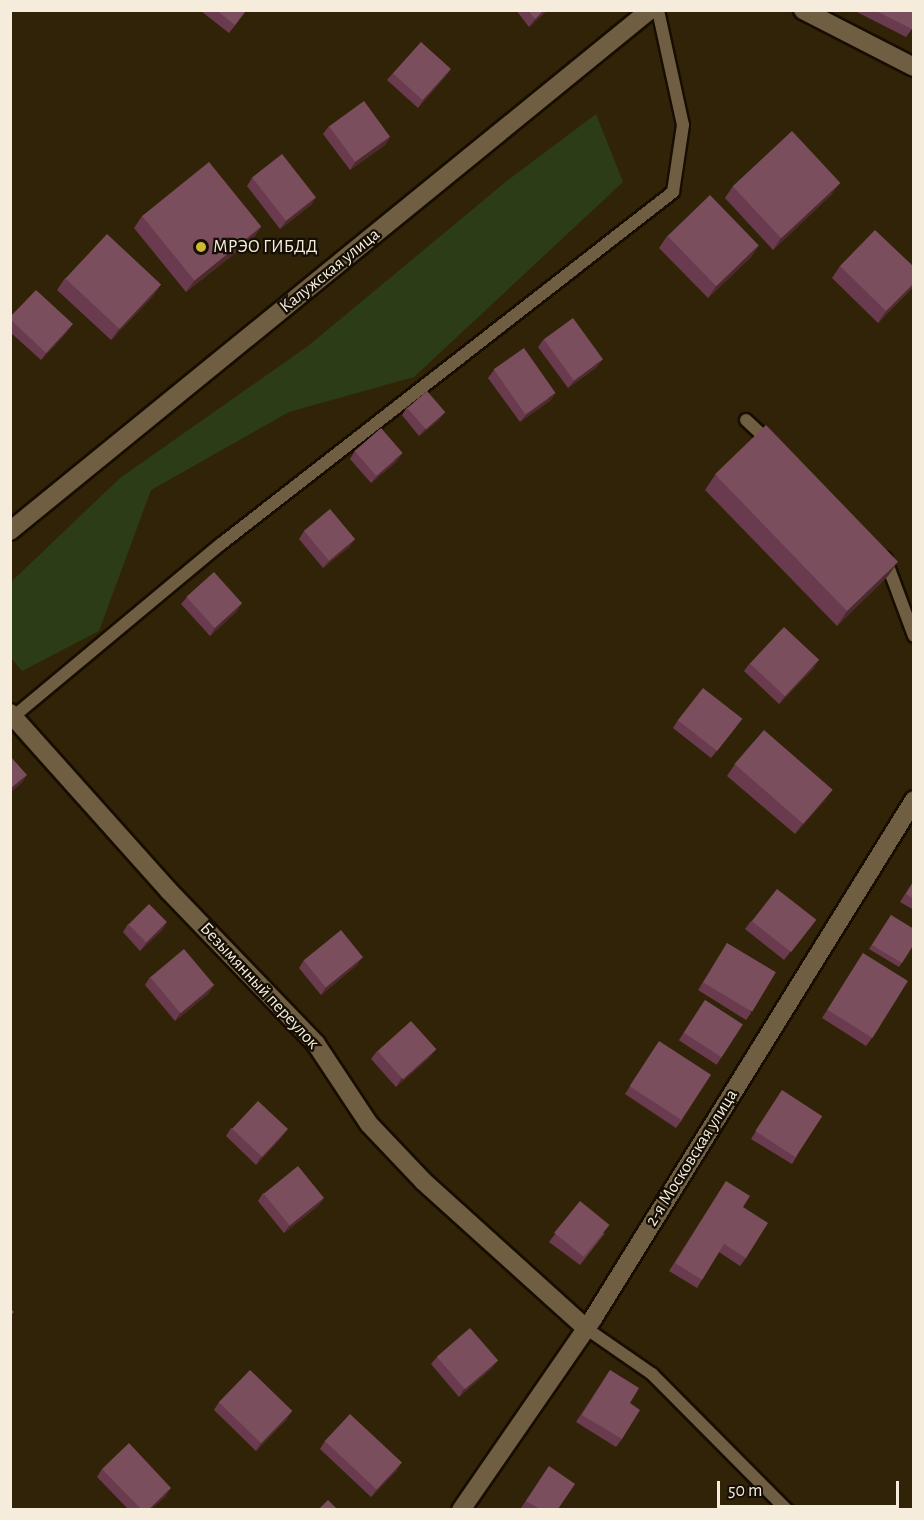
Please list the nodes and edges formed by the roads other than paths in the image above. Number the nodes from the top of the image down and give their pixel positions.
1 (650, 10) edge
2 (658, 10) edge
3 (803, 10) edge
4 (914, 67) edge
5 (746, 420) dead end
6 (780, 451) edge
7 (10, 531) edge
8 (880, 545) edge
9 (914, 636) edge
10 (12, 715) edge
11 (914, 800) edge
12 (587, 1329) junction
13 (461, 1509) edge
14 (787, 1509) edge

1 - 7 street, Калужская улица
2 - 10 lane
3 - 4 street
5 - 6 lane
8 - 9 lane
10 - 12 street, Безымянный переулок
11 - 12 street, 2-я Московская улица
12 - 13 street, 2-я Московская улица
12 - 14 lane

